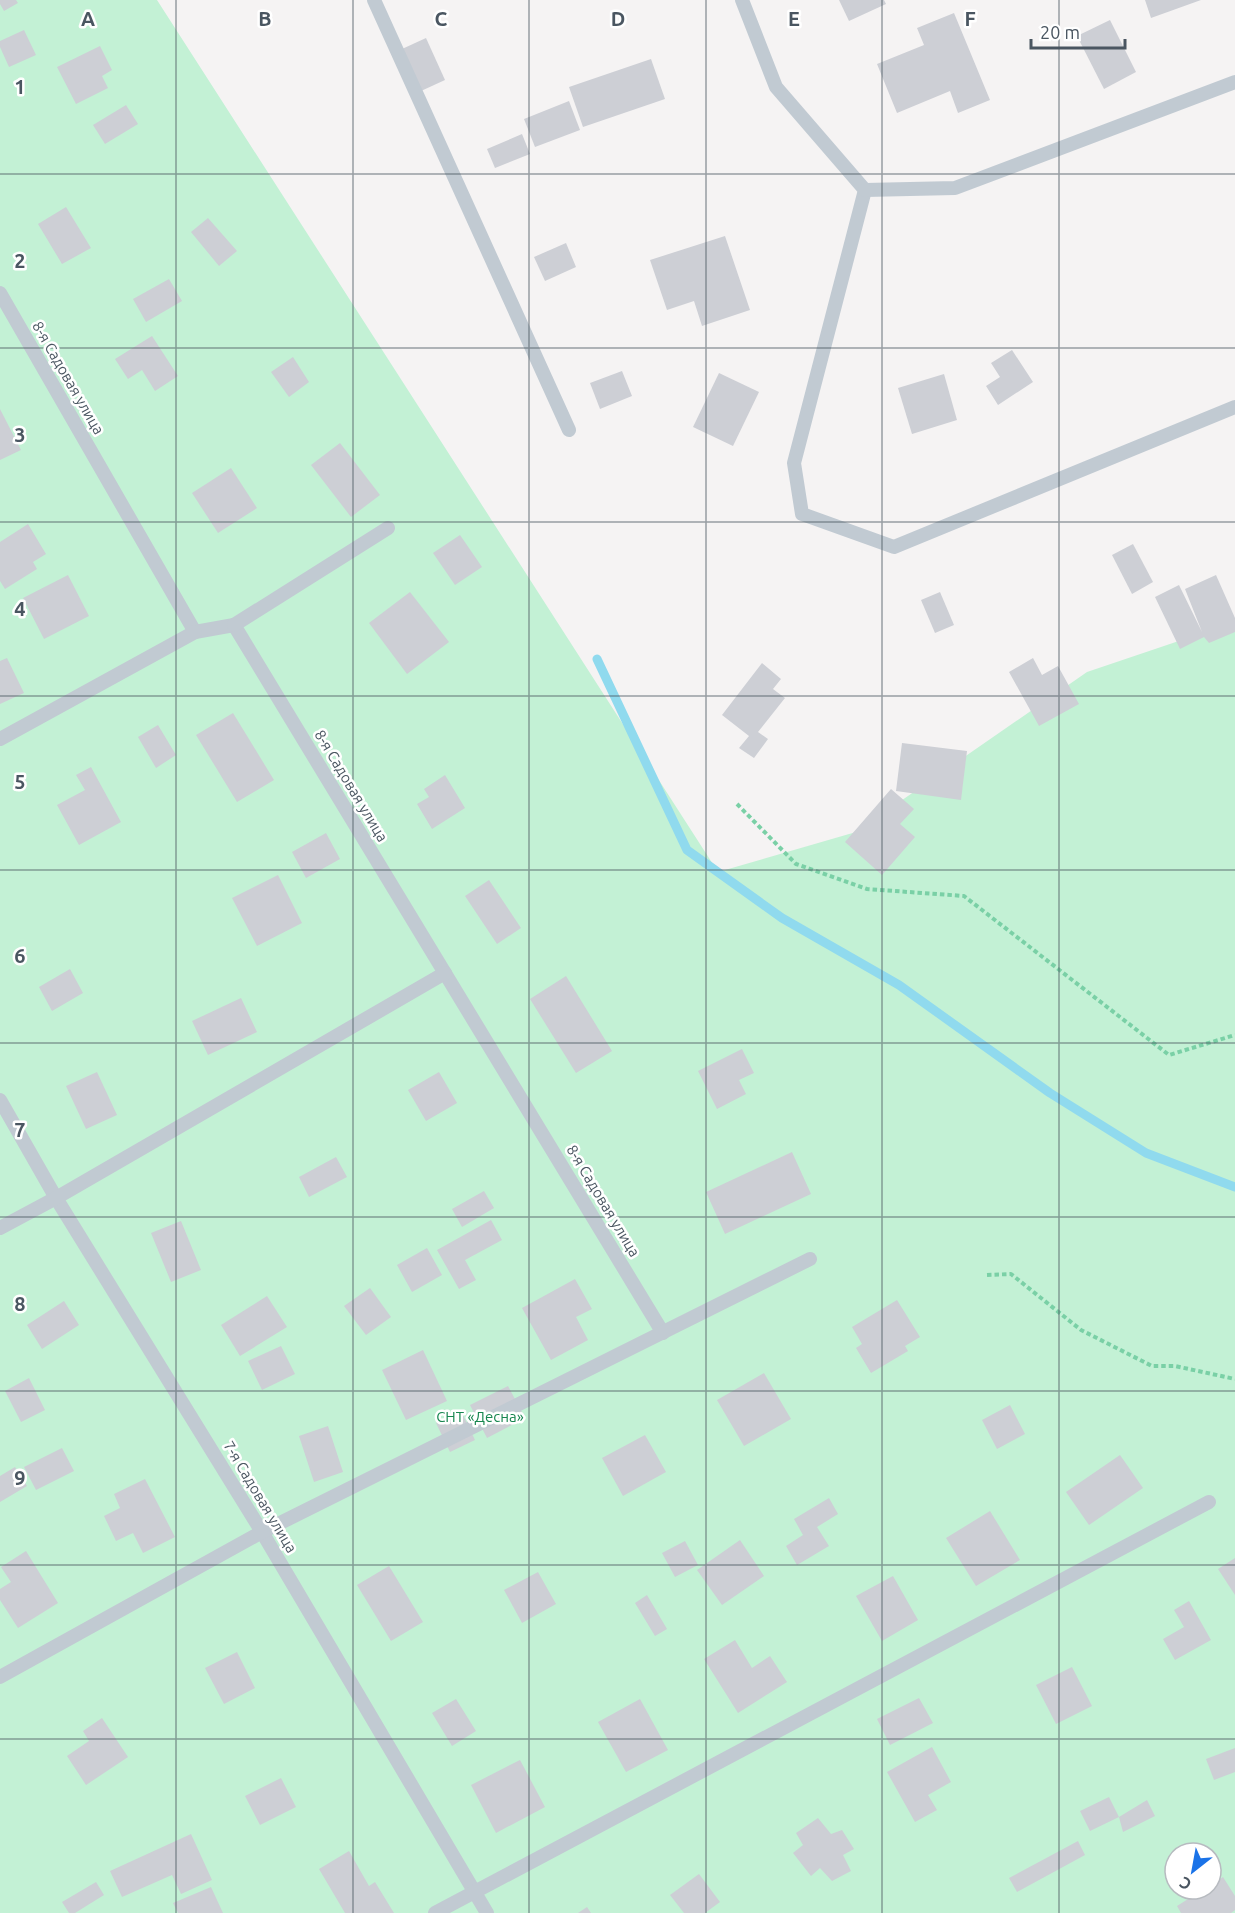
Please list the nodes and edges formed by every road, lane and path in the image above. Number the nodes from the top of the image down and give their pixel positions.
1 (374, 0) edge
2 (742, 0) edge
3 (1235, 82) edge
4 (865, 190) junction
5 (0, 293) edge
6 (1235, 407) edge
7 (569, 430) dead end
8 (388, 528) dead end
9 (234, 625) junction
10 (195, 632) junction
11 (0, 740) edge
12 (737, 804) dead end
13 (445, 973) junction
14 (1235, 1035) edge
15 (0, 1100) edge
16 (56, 1198) junction
17 (0, 1228) edge
18 (810, 1259) dead end
19 (987, 1275) dead end
20 (663, 1332) junction
21 (1235, 1379) edge
22 (1209, 1502) dead end
23 (262, 1532) junction
24 (0, 1677) edge
25 (475, 1892) junction
26 (435, 1913) edge
27 (487, 1913) edge

1 - 7 lane
2 - 4 lane
3 - 4 lane
4 - 6 lane
5 - 10 lane, 8-я Садовая улица
8 - 9 lane
9 - 10 lane
9 - 13 lane, 8-я Садовая улица
10 - 11 lane
12 - 14 path
13 - 16 lane
13 - 20 lane, 8-я Садовая улица
15 - 16 lane, 7-я Садовая улица
16 - 17 lane
16 - 23 lane, 7-я Садовая улица
18 - 20 lane
19 - 21 path
20 - 23 lane
22 - 25 lane
23 - 24 lane
23 - 25 lane, 7-я Садовая улица
25 - 26 lane
25 - 27 lane, 7-я Садовая улица

